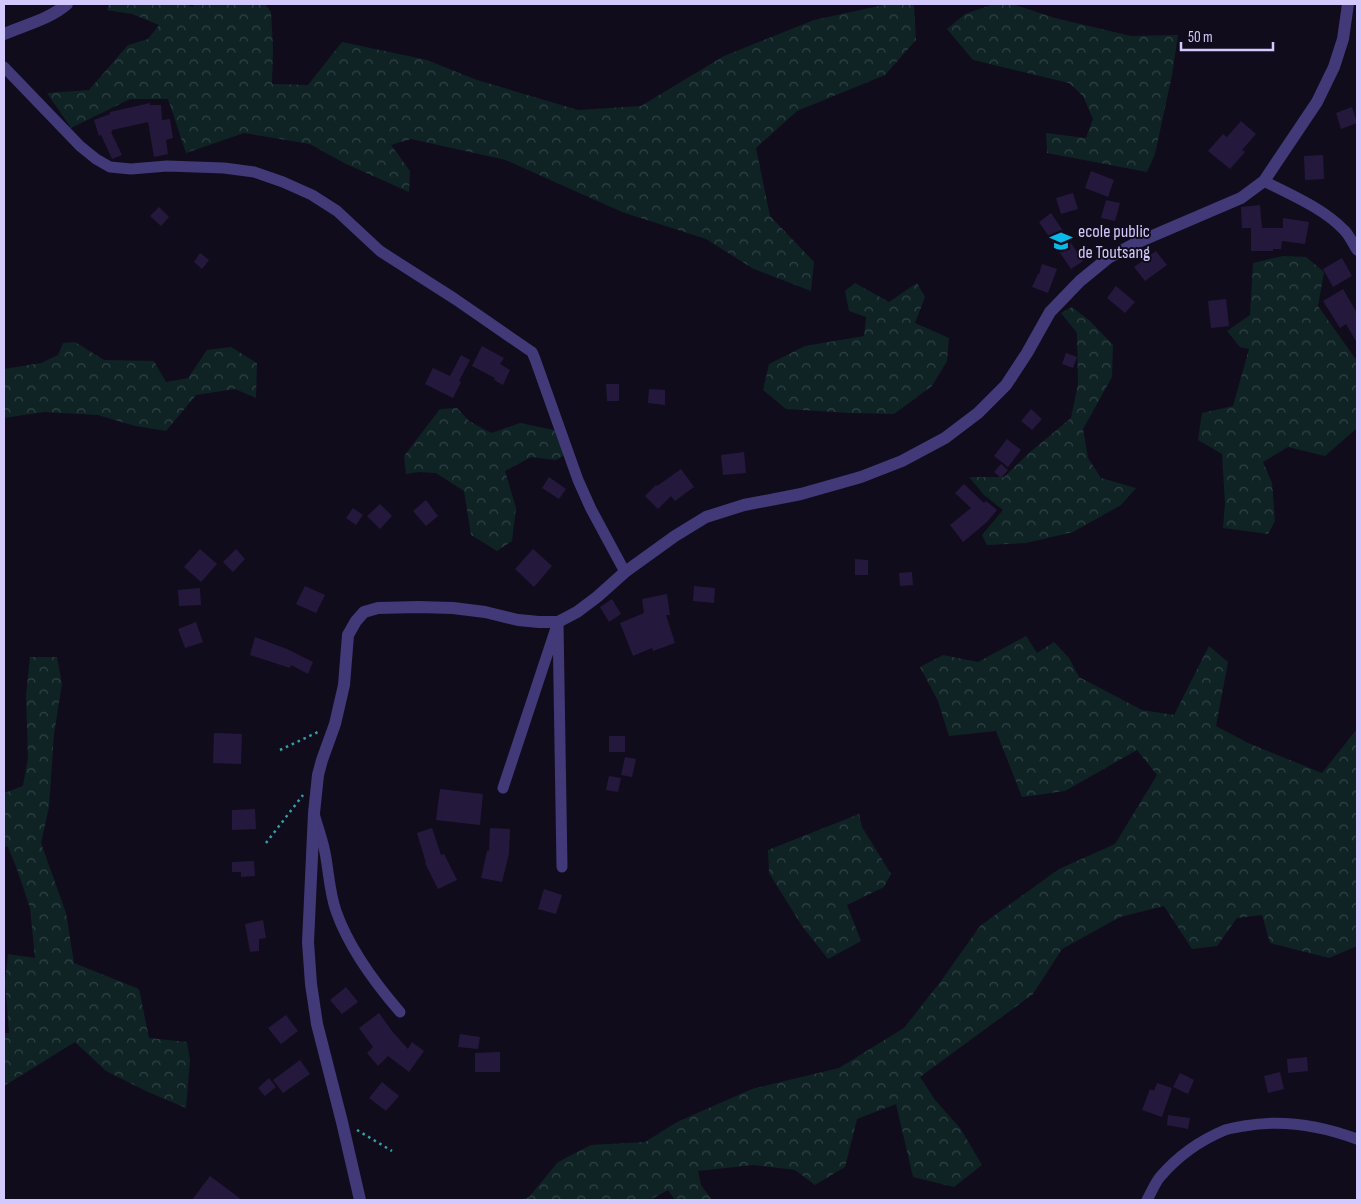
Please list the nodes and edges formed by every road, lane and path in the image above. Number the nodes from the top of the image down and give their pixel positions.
1 (67, 4) edge
2 (1348, 4) edge
3 (4, 34) edge
4 (4, 67) edge
5 (1264, 181) junction
6 (1357, 250) edge
7 (625, 572) junction
8 (558, 622) junction
9 (335, 724) junction
10 (280, 750) dead end
11 (318, 776) junction
12 (503, 788) dead end
13 (314, 813) junction
14 (266, 842) dead end
15 (562, 866) dead end
16 (400, 1012) dead end
17 (342, 1122) junction
18 (1357, 1140) edge
19 (392, 1151) dead end
20 (360, 1200) edge
21 (1147, 1200) edge

1 - 3 street
2 - 5 street
4 - 7 street
5 - 6 street
5 - 7 street
7 - 8 street
8 - 9 street
8 - 12 street
8 - 15 street
9 - 10 path
9 - 11 street
11 - 13 street
11 - 14 path
13 - 16 street
13 - 17 street
17 - 19 path
17 - 20 street
18 - 21 street

